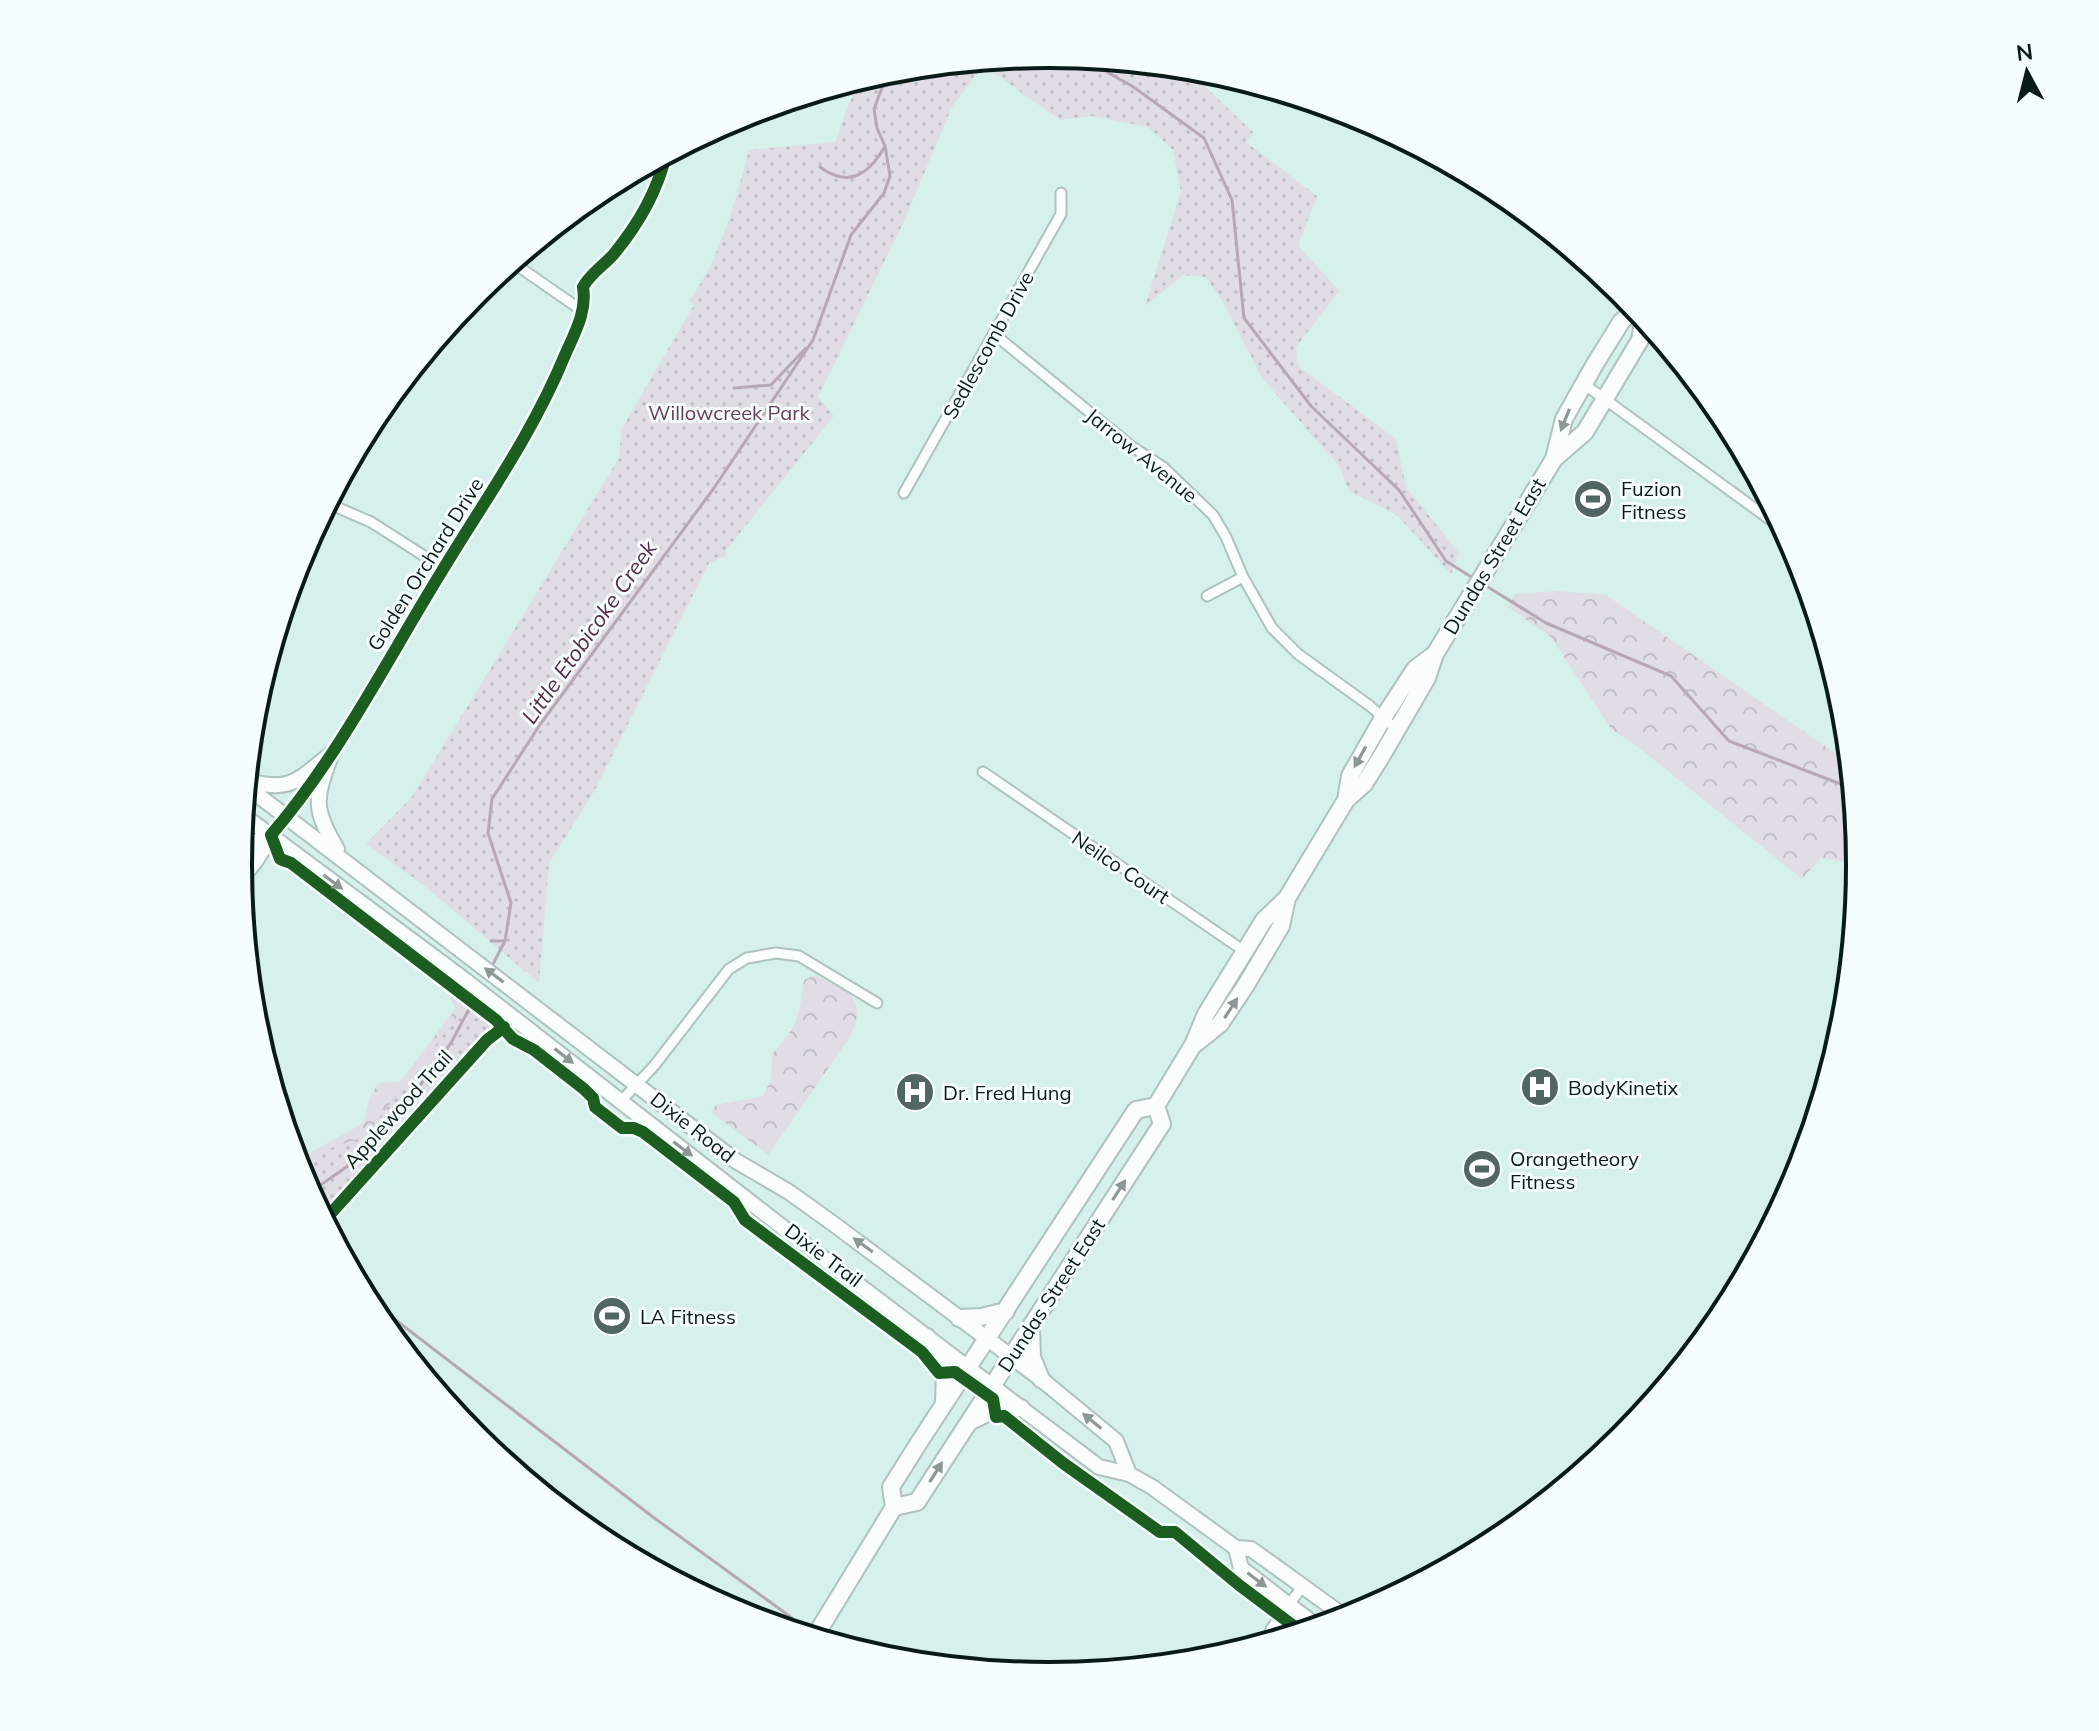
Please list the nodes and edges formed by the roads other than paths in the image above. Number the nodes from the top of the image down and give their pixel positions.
1 (662, 169) edge
2 (1061, 193) dead end
3 (521, 269) edge
4 (599, 271) dead end
5 (585, 298) dead end
6 (584, 312) junction
7 (1627, 317) edge
8 (1641, 332) edge
9 (994, 334) junction
10 (1584, 384) junction
11 (1605, 398) junction
12 (1554, 459) junction
13 (904, 493) dead end
14 (337, 507) edge
15 (1767, 517) edge
16 (443, 568) junction
17 (1243, 577) junction
18 (1207, 596) dead end
19 (1435, 654) junction
20 (1383, 718) junction
21 (1398, 731) junction
22 (332, 752) junction
23 (983, 772) dead end
24 (257, 783) edge
25 (256, 793) edge
26 (1346, 800) junction
27 (287, 816) junction
28 (254, 823) edge
29 (271, 835) junction
30 (253, 846) edge
31 (343, 858) junction
32 (252, 865) edge
33 (1287, 898) junction
34 (1245, 951) junction
35 (1260, 962) junction
36 (877, 1003) dead end
37 (1193, 1045) junction
38 (638, 1084) junction
39 (621, 1101) junction
40 (1156, 1106) junction
41 (1006, 1311) junction
42 (959, 1318) junction
43 (1030, 1326) junction
44 (927, 1337) junction
45 (987, 1339) junction
46 (1011, 1356) junction
47 (968, 1368) junction
48 (1041, 1379) junction
49 (992, 1386) junction
50 (943, 1407) junction
51 (1021, 1408) junction
52 (968, 1423) junction
53 (1129, 1474) junction
54 (894, 1507) junction
55 (1236, 1548) junction
56 (1302, 1587) junction
57 (1288, 1604) junction
58 (1335, 1610) edge
59 (1309, 1620) edge
60 (820, 1629) edge
61 (1270, 1632) edge

1 - 4 street
2 - 9 street, Sedlescomb Drive
3 - 6 street
5 - 6 street, Golden Orchard Drive
6 - 16 street, Golden Orchard Drive
7 - 10 main road, Dundas Street East
8 - 11 main road, Dundas Street East
9 - 13 street, Sedlescomb Drive
9 - 17 street, Jarrow Avenue
10 - 11 street
10 -> 12 main road, Dundas Street East
11 - 12 main road, Dundas Street East
11 - 15 street
12 - 19 main road, Dundas Street East
14 - 16 street
16 - 22 street, Golden Orchard Drive
17 - 18 street
17 - 20 street, Jarrow Avenue
19 - 20 main road, Dundas Street East
19 - 21 main road, Dundas Street East
20 - 21 street, Jarrow Avenue
20 -> 26 main road, Dundas Street East
21 - 26 main road, Dundas Street East
22 - 24 main road
22 - 27 street, Golden Orchard Drive
22 - 31 main road
23 - 34 street, Neilco Court
25 - 27 main road, Dixie Road
26 - 33 main road, Dundas Street East
27 - 29 street, Golden Orchard Drive
27 - 31 main road, Dixie Road
28 - 29 main road, Dixie Road
29 - 30 street, Golden Orchard Drive
29 - 32 street, Golden Orchard Drive
29 -> 39 main road, Dixie Road
38 -> 31 main road, Dixie Road
33 - 34 main road, Dundas Street East
33 - 35 main road, Dundas Street East
34 - 35 street, Neilco Court
34 - 37 main road, Dundas Street East
37 -> 35 main road, Dundas Street East
36 - 38 street
37 - 40 main road, Dundas Street East
38 - 39 street
42 -> 38 main road, Dixie Road
39 -> 44 main road, Dixie Road
40 - 41 main road, Dundas Street East
43 -> 40 main road, Dundas Street East
41 - 42 main road
41 - 45 main road, Dundas Street East
42 - 45 main road, Dixie Road
43 - 46 main road, Dundas Street East
43 - 48 main road
44 - 47 main road, Dixie Road
44 - 50 main road
45 - 46 main road, Dixie Road
45 - 47 main road, Dundas Street East
46 - 48 main road, Dixie Road
46 - 49 main road, Dundas Street East
47 - 49 main road, Dixie Road
47 - 50 main road, Dundas Street East
53 -> 48 main road, Dixie Road
49 - 51 main road, Dixie Road
49 - 52 main road, Dundas Street East
50 - 54 main road, Dundas Street East
51 - 52 main road
51 - 53 main road, Dixie Road
54 -> 52 main road, Dundas Street East
53 - 55 main road, Dixie Road
54 - 60 main road, Dundas Street East
55 - 56 main road, Dixie Road
55 -> 57 main road, Dixie Road
56 - 57 street
56 - 58 main road, Dixie Road
57 - 59 main road, Dixie Road
57 - 61 street

